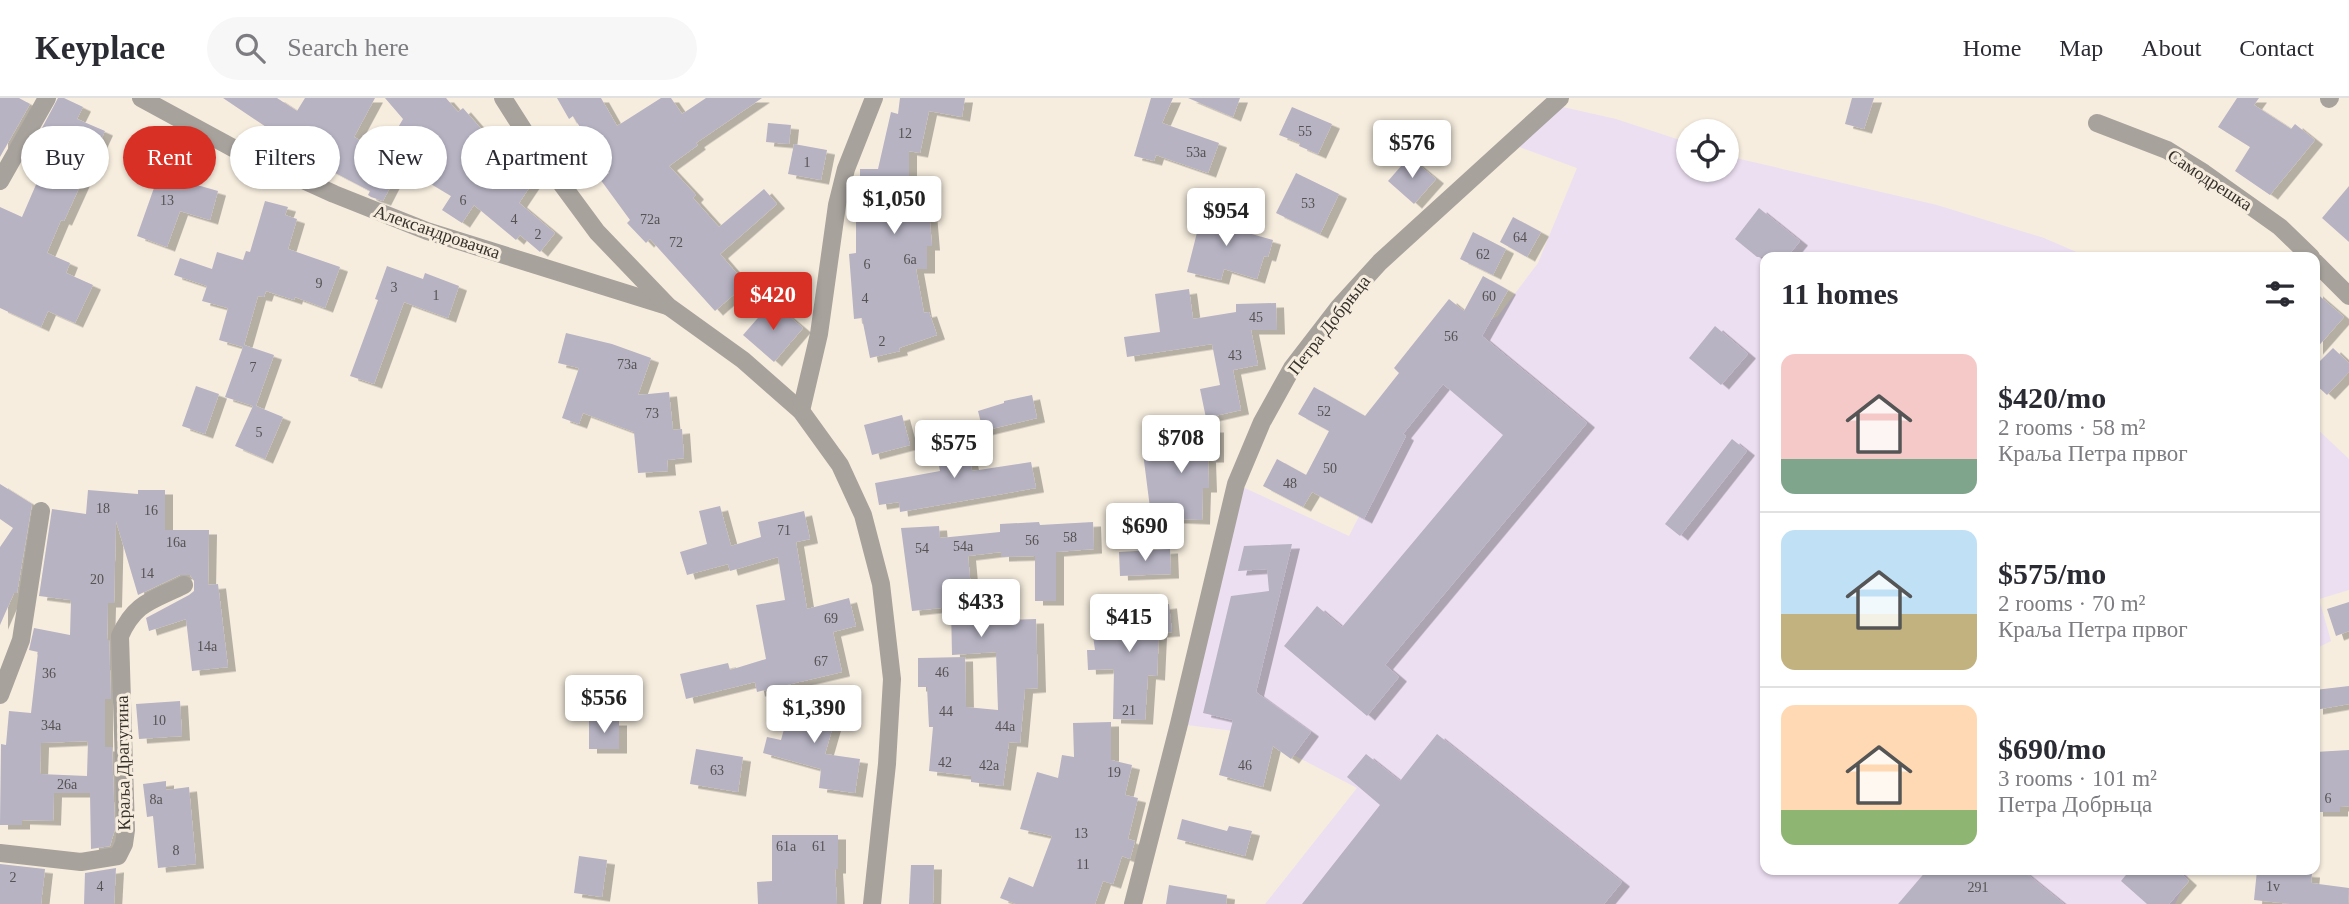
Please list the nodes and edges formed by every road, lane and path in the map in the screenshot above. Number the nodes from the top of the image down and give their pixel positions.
1 (47, 98) edge
2 (141, 98) edge
3 (503, 98) edge
4 (874, 98) edge
5 (1560, 98) edge
6 (2097, 123) dead end
7 (0, 181) edge
8 (2306, 252) edge
9 (2320, 267) edge
10 (2349, 296) edge
11 (668, 306) junction
12 (801, 411) junction
13 (41, 512) dead end
14 (184, 585) dead end
15 (0, 695) edge
16 (0, 853) edge
17 (872, 904) edge
18 (1133, 904) edge

1 - 7 street
2 - 11 street, Александровачка
3 - 11 street
4 - 12 street
5 - 18 street, Петра Добрњца
6 - 8 street, Самодрешка
9 - 10 street
11 - 12 street
12 - 17 street
13 - 15 street
14 - 16 street, Краља Драгутина

